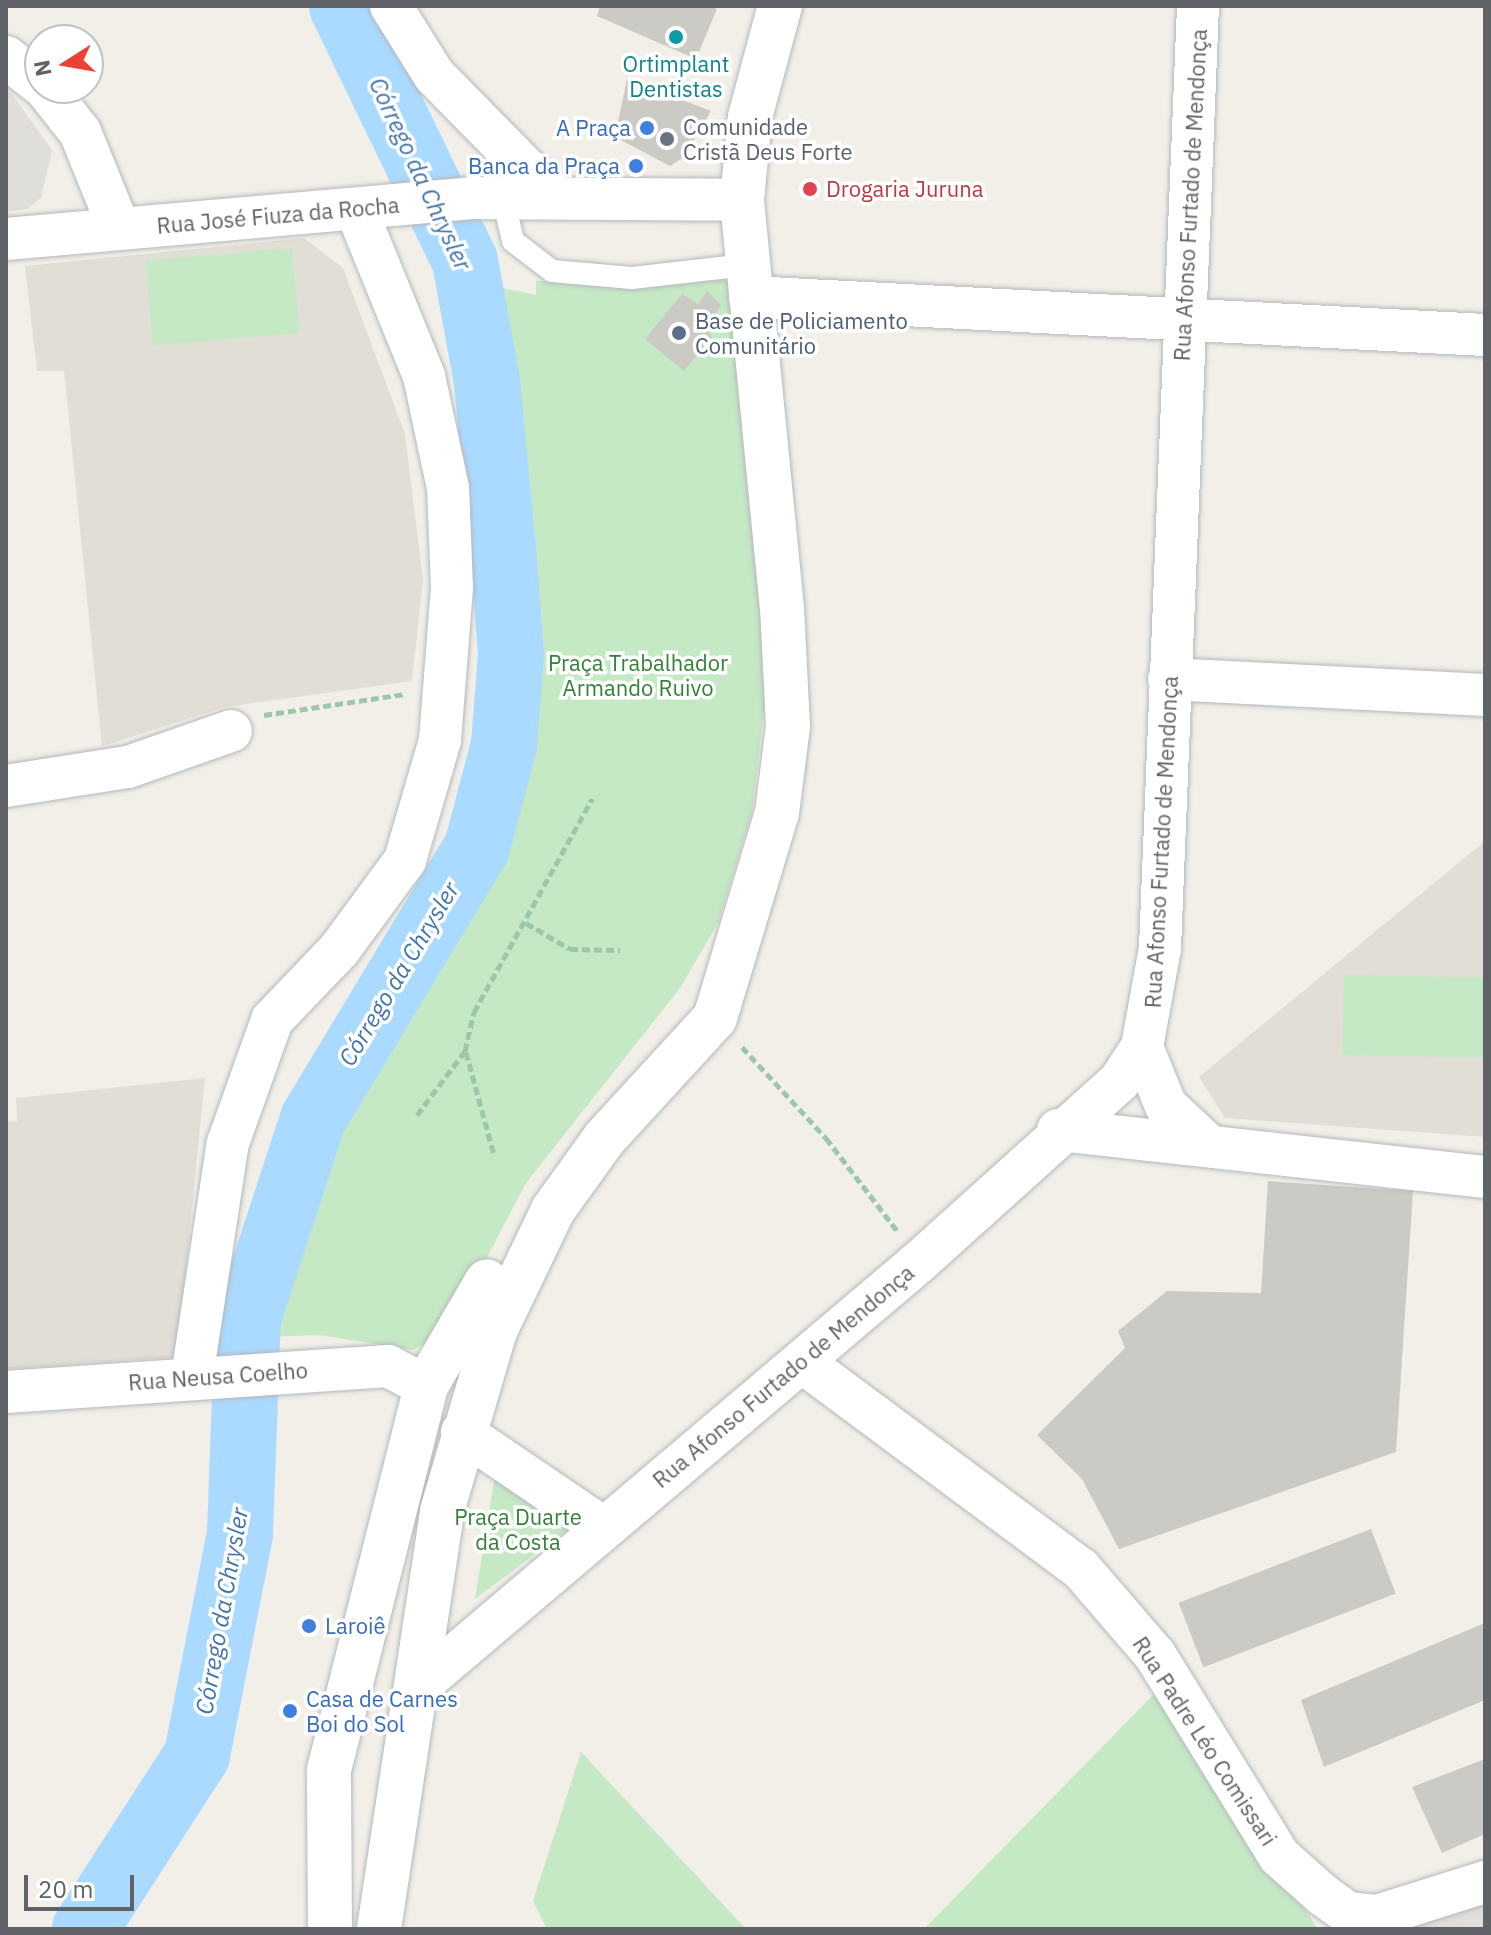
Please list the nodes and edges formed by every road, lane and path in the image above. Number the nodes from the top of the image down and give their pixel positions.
1 (780, 6) edge
2 (1198, 6) edge
3 (397, 10) edge
4 (6, 57) edge
5 (24, 71) edge
6 (58, 104) edge
7 (553, 196) junction
8 (489, 198) junction
9 (742, 200) junction
10 (356, 209) junction
11 (119, 228) junction
12 (6, 239) edge
13 (748, 281) junction
14 (1184, 317) junction
15 (1485, 335) edge
16 (1169, 679) junction
17 (444, 691) junction
18 (1485, 695) edge
19 (231, 731) joint
20 (6, 786) edge
21 (592, 799) dead end
22 (526, 923) junction
23 (620, 950) dead end
24 (715, 1018) junction
25 (1142, 1047) junction
26 (465, 1051) junction
27 (417, 1115) dead end
28 (1058, 1130) junction
29 (604, 1139) junction
30 (1209, 1146) junction
31 (494, 1155) dead end
32 (1485, 1177) edge
33 (920, 1261) junction
34 (802, 1362) junction
35 (206, 1377) junction
36 (426, 1386) junction
37 (6, 1392) edge
38 (462, 1432) junction
39 (442, 1511) junction
40 (602, 1527) junction
41 (420, 1685) junction
42 (1485, 1882) edge
43 (330, 1929) edge
44 (379, 1929) edge

1 - 9 main road
2 - 14 street, Rua Afonso Furtado de Mendonça
3 - 7 street
4 - 5 street
6 - 11 street
7 - 8 street, Rua José Fiuza da Rocha
7 - 9 street, Rua José Fiuza da Rocha
8 - 10 street, Rua José Fiuza da Rocha
8 - 13 lane
9 - 13 main road
10 - 11 street, Rua José Fiuza da Rocha
10 - 17 street
11 - 12 street, Rua José Fiuza da Rocha
13 - 14 street
13 - 24 main road
14 - 15 street
14 - 16 street, Rua Afonso Furtado de Mendonça
16 - 18 street
16 - 25 street, Rua Afonso Furtado de Mendonça
17 - 19 path
17 - 35 street
19 - 20 street
21 - 22 path
22 - 23 path
22 - 26 path
24 - 29 main road
24 - 33 path
25 - 28 street, Rua Afonso Furtado de Mendonça
25 - 30 street
26 - 27 path
26 - 31 path
28 - 30 street
28 - 33 street, Rua Afonso Furtado de Mendonça
29 - 36 main road
29 - 38 main road
30 - 32 street
33 - 34 street, Rua Afonso Furtado de Mendonça
34 - 40 street, Rua Afonso Furtado de Mendonça
34 - 42 street, Rua Padre Léo Comissari
35 - 36 street, Rua Neusa Coelho
35 - 37 street, Rua Neusa Coelho
36 - 39 main road
36 - 43 main road
38 - 39 main road
38 - 40 street
39 - 41 main road
40 - 41 street, Rua Afonso Furtado de Mendonça
41 - 44 main road

